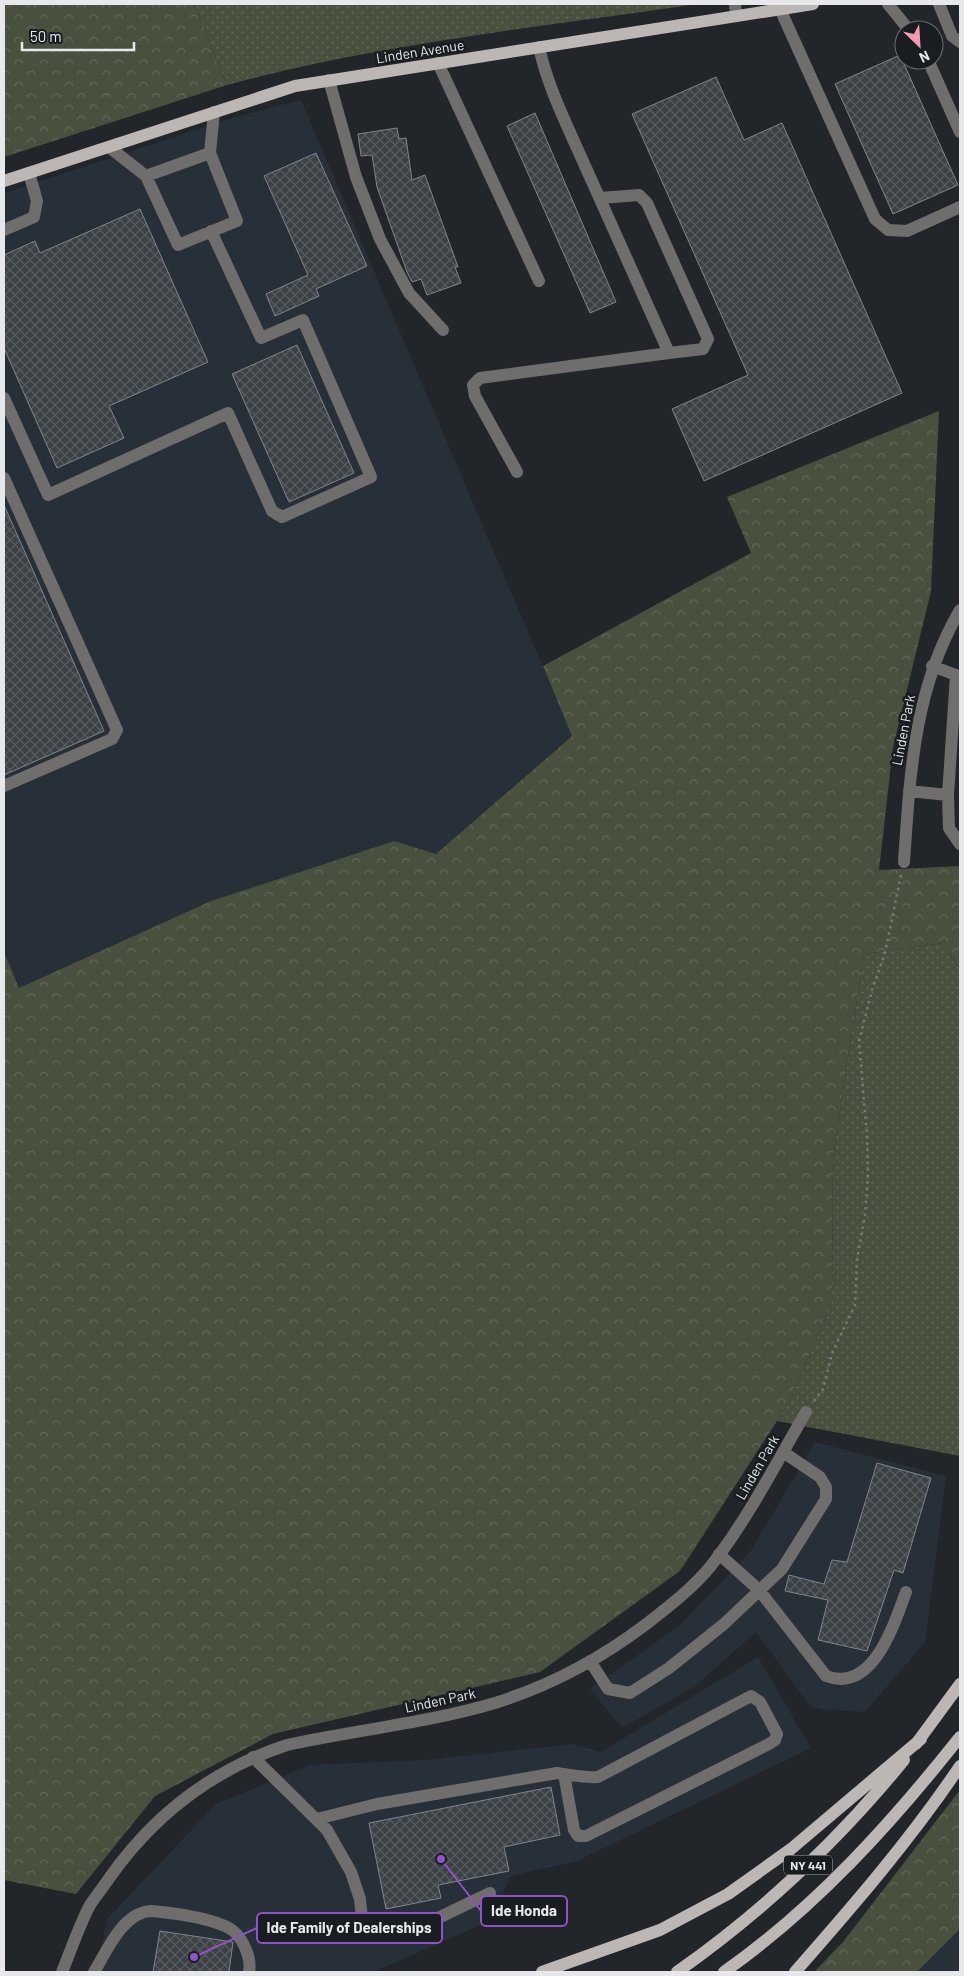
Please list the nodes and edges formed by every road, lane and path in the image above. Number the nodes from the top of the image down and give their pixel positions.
1 (813, 4) edge
2 (888, 4) edge
3 (939, 4) edge
4 (780, 9) junction
5 (736, 10) edge
6 (901, 20) edge
7 (960, 42) edge
8 (539, 47) junction
9 (438, 63) junction
10 (932, 70) edge
11 (329, 80) junction
12 (214, 112) junction
13 (960, 132) edge
14 (109, 147) junction
15 (210, 152) junction
16 (29, 173) junction
17 (146, 176) junction
18 (4, 181) edge
19 (600, 198) junction
20 (960, 207) edge
21 (4, 230) edge
22 (211, 231) junction
23 (539, 281) dead end
24 (443, 330) dead end
25 (669, 353) junction
26 (4, 398) edge
27 (516, 472) dead end
28 (4, 478) edge
29 (960, 610) edge
30 (932, 666) junction
31 (958, 675) edge
32 (4, 786) edge
33 (909, 791) junction
34 (948, 795) junction
35 (960, 844) edge
36 (904, 862) joint
37 (806, 1412) joint
38 (783, 1452) junction
39 (718, 1554) junction
40 (759, 1590) junction
41 (906, 1592) dead end
42 (590, 1661) junction
43 (960, 1684) edge
44 (960, 1737) edge
45 (921, 1739) junction
46 (253, 1757) junction
47 (960, 1766) edge
48 (564, 1774) junction
49 (317, 1818) junction
50 (490, 1893) dead end
51 (62, 1972) edge
52 (94, 1972) edge
53 (250, 1972) edge
54 (542, 1972) edge
55 (677, 1972) edge
56 (724, 1972) edge
57 (795, 1972) edge

1 - 4 main road, Linden Avenue
2 - 6 street
3 - 7 street
4 - 5 main road, Linden Avenue
4 - 20 street
5 - 8 main road, Linden Avenue
8 - 9 main road, Linden Avenue
8 - 19 street
9 - 11 main road, Linden Avenue
9 - 23 street
10 - 13 street
11 - 12 main road, Linden Avenue
11 - 24 street
12 - 14 main road, Linden Avenue
12 - 15 street
14 - 16 main road, Linden Avenue
14 - 17 street
15 - 17 street
15 - 22 street
16 - 18 main road, Linden Avenue
16 - 21 street
17 - 22 street
19 - 25 street
19 - 25 street
22 - 26 street
25 - 27 street
28 - 32 street
29 - 30 street, Linden Park
30 - 31 street
30 - 33 street, Linden Park
31 - 34 street
33 - 34 street
33 - 36 street, Linden Park
34 - 35 street
36 - 37 path
37 - 38 street, Linden Park
38 - 39 street, Linden Park
38 - 40 street
39 - 40 street
39 - 42 street, Linden Park
40 - 41 street
40 - 42 street
42 - 46 street, Linden Park
43 - 45 main road, NY 441
44 - 56 main road, NY 441
45 - 54 main road
45 - 55 main road, NY 441
46 - 49 street
46 - 51 street, Linden Park
47 - 57 main road
48 - 48 street
48 - 49 street
49 - 50 street
52 - 53 street

